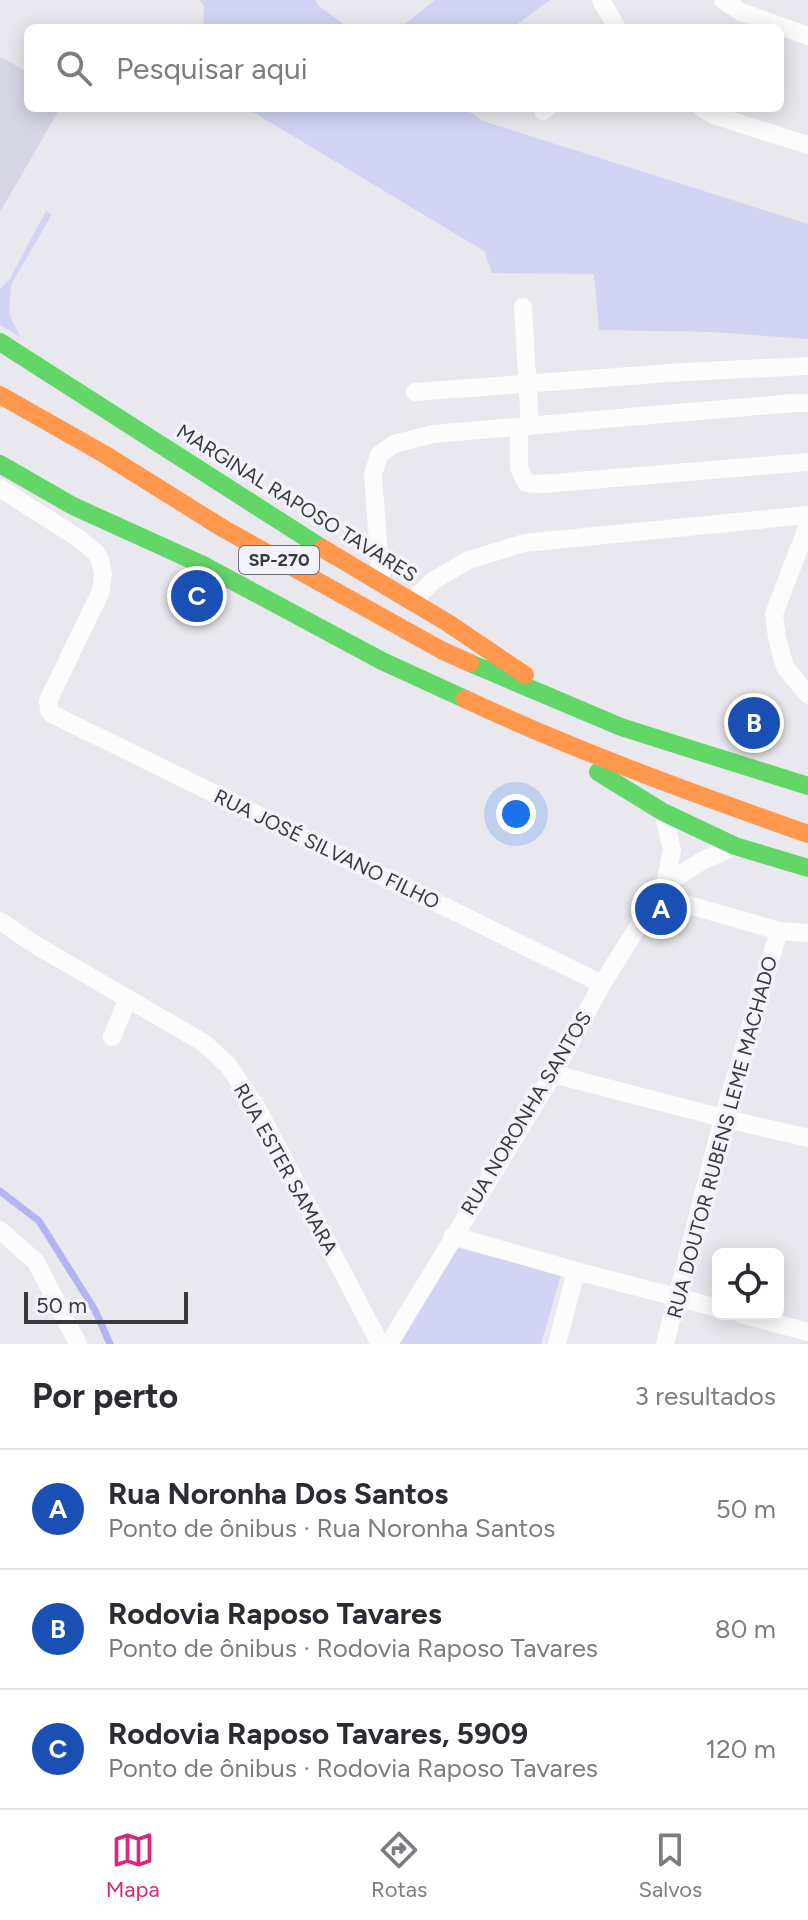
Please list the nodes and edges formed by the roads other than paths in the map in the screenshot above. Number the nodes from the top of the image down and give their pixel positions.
1 (601, 0) edge
2 (723, 0) edge
3 (615, 24) edge
4 (775, 24) edge
5 (784, 27) edge
6 (807, 35) edge
7 (708, 112) edge
8 (808, 145) edge
9 (523, 307) dead end
10 (0, 342) edge
11 (808, 366) edge
12 (527, 383) junction
13 (415, 392) dead end
14 (0, 395) edge
15 (808, 403) edge
16 (524, 426) junction
17 (808, 462) edge
18 (0, 464) edge
19 (0, 488) edge
20 (808, 515) edge
21 (808, 525) edge
22 (381, 583) junction
23 (412, 601) junction
24 (808, 695) edge
25 (568, 705) junction
26 (520, 725) junction
27 (808, 786) edge
28 (663, 812) junction
29 (808, 834) edge
30 (735, 846) junction
31 (808, 868) edge
32 (662, 890) junction
33 (0, 921) edge
34 (779, 931) junction
35 (808, 933) edge
36 (602, 984) junction
37 (128, 998) junction
38 (112, 1037) dead end
39 (553, 1074) junction
40 (723, 1118) junction
41 (808, 1138) edge
42 (0, 1230) edge
43 (453, 1236) junction
44 (576, 1271) junction
45 (678, 1297) junction
46 (712, 1306) edge
47 (763, 1320) edge
48 (808, 1332) edge
49 (78, 1344) edge
50 (380, 1344) edge
51 (389, 1344) edge
52 (557, 1344) edge
53 (665, 1344) edge

1 - 3 street
2 - 4 street
5 - 6 street
7 - 8 street
9 - 12 street
10 - 22 main road, MARGINAL RAPOSO TAVARES
11 - 12 street
12 - 13 street
12 - 16 street
14 - 25 main road, SP-270
15 - 16 street
16 - 17 street
16 - 22 street
18 - 26 main road, SP-270
19 - 36 street, RUA JOSÉ SILVANO FILHO
20 - 23 street
21 - 24 street
22 - 23 main road, MARGINAL RAPOSO TAVARES
23 - 25 main road, MARGINAL RAPOSO TAVARES
25 - 27 main road, SP-270
26 - 28 main road
26 - 29 main road, SP-270
28 - 30 main road
28 - 32 street, RUA NORONHA SANTOS
30 - 31 main road
30 - 32 street, RUA NORONHA SANTOS
32 - 34 street
32 - 36 street, RUA NORONHA SANTOS
33 - 37 street, RUA ESTER SAMARA
34 - 35 street
34 - 40 street, RUA DOUTOR RUBENS LEME MACHADO
36 - 39 street, RUA NORONHA SANTOS
37 - 38 street
37 - 50 street, RUA ESTER SAMARA
39 - 40 street
39 - 43 street, RUA NORONHA SANTOS
40 - 41 street
40 - 45 street, RUA DOUTOR RUBENS LEME MACHADO
42 - 49 street
43 - 44 street
43 - 51 street, RUA NORONHA SANTOS
44 - 45 street
44 - 52 street
45 - 46 street
45 - 53 street, RUA DOUTOR RUBENS LEME MACHADO
47 - 48 street

